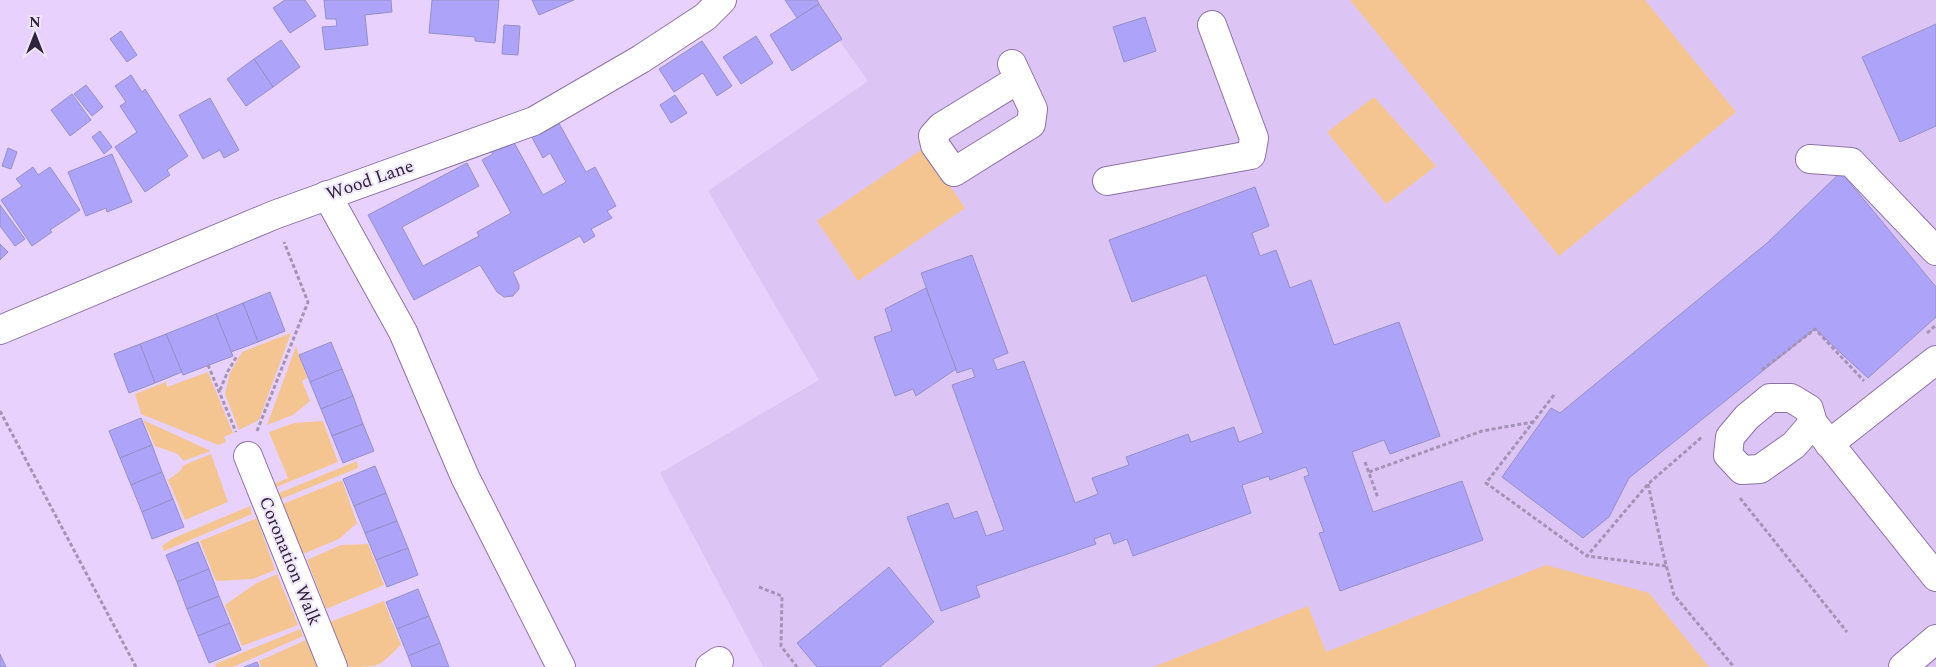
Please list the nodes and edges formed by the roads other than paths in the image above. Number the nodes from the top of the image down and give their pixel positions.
1 (722, 0) edge
2 (1212, 25) dead end
3 (1810, 158) dead end
4 (1106, 181) dead end
5 (327, 195) junction
6 (1934, 245) edge
7 (0, 330) edge
8 (1936, 360) edge
9 (1813, 423) dead end
10 (1829, 444) junction
11 (244, 448) road end
12 (1936, 576) edge
13 (1936, 639) edge
14 (333, 667) edge
15 (561, 667) edge
16 (1903, 667) edge

1 - 5 street, Wood Lane
2 - 4 street
3 - 6 street
5 - 7 street, Wood Lane
5 - 15 street
8 - 10 street
9 - 10 street
10 - 12 street
11 - 14 street, Coronation Walk
13 - 16 street

